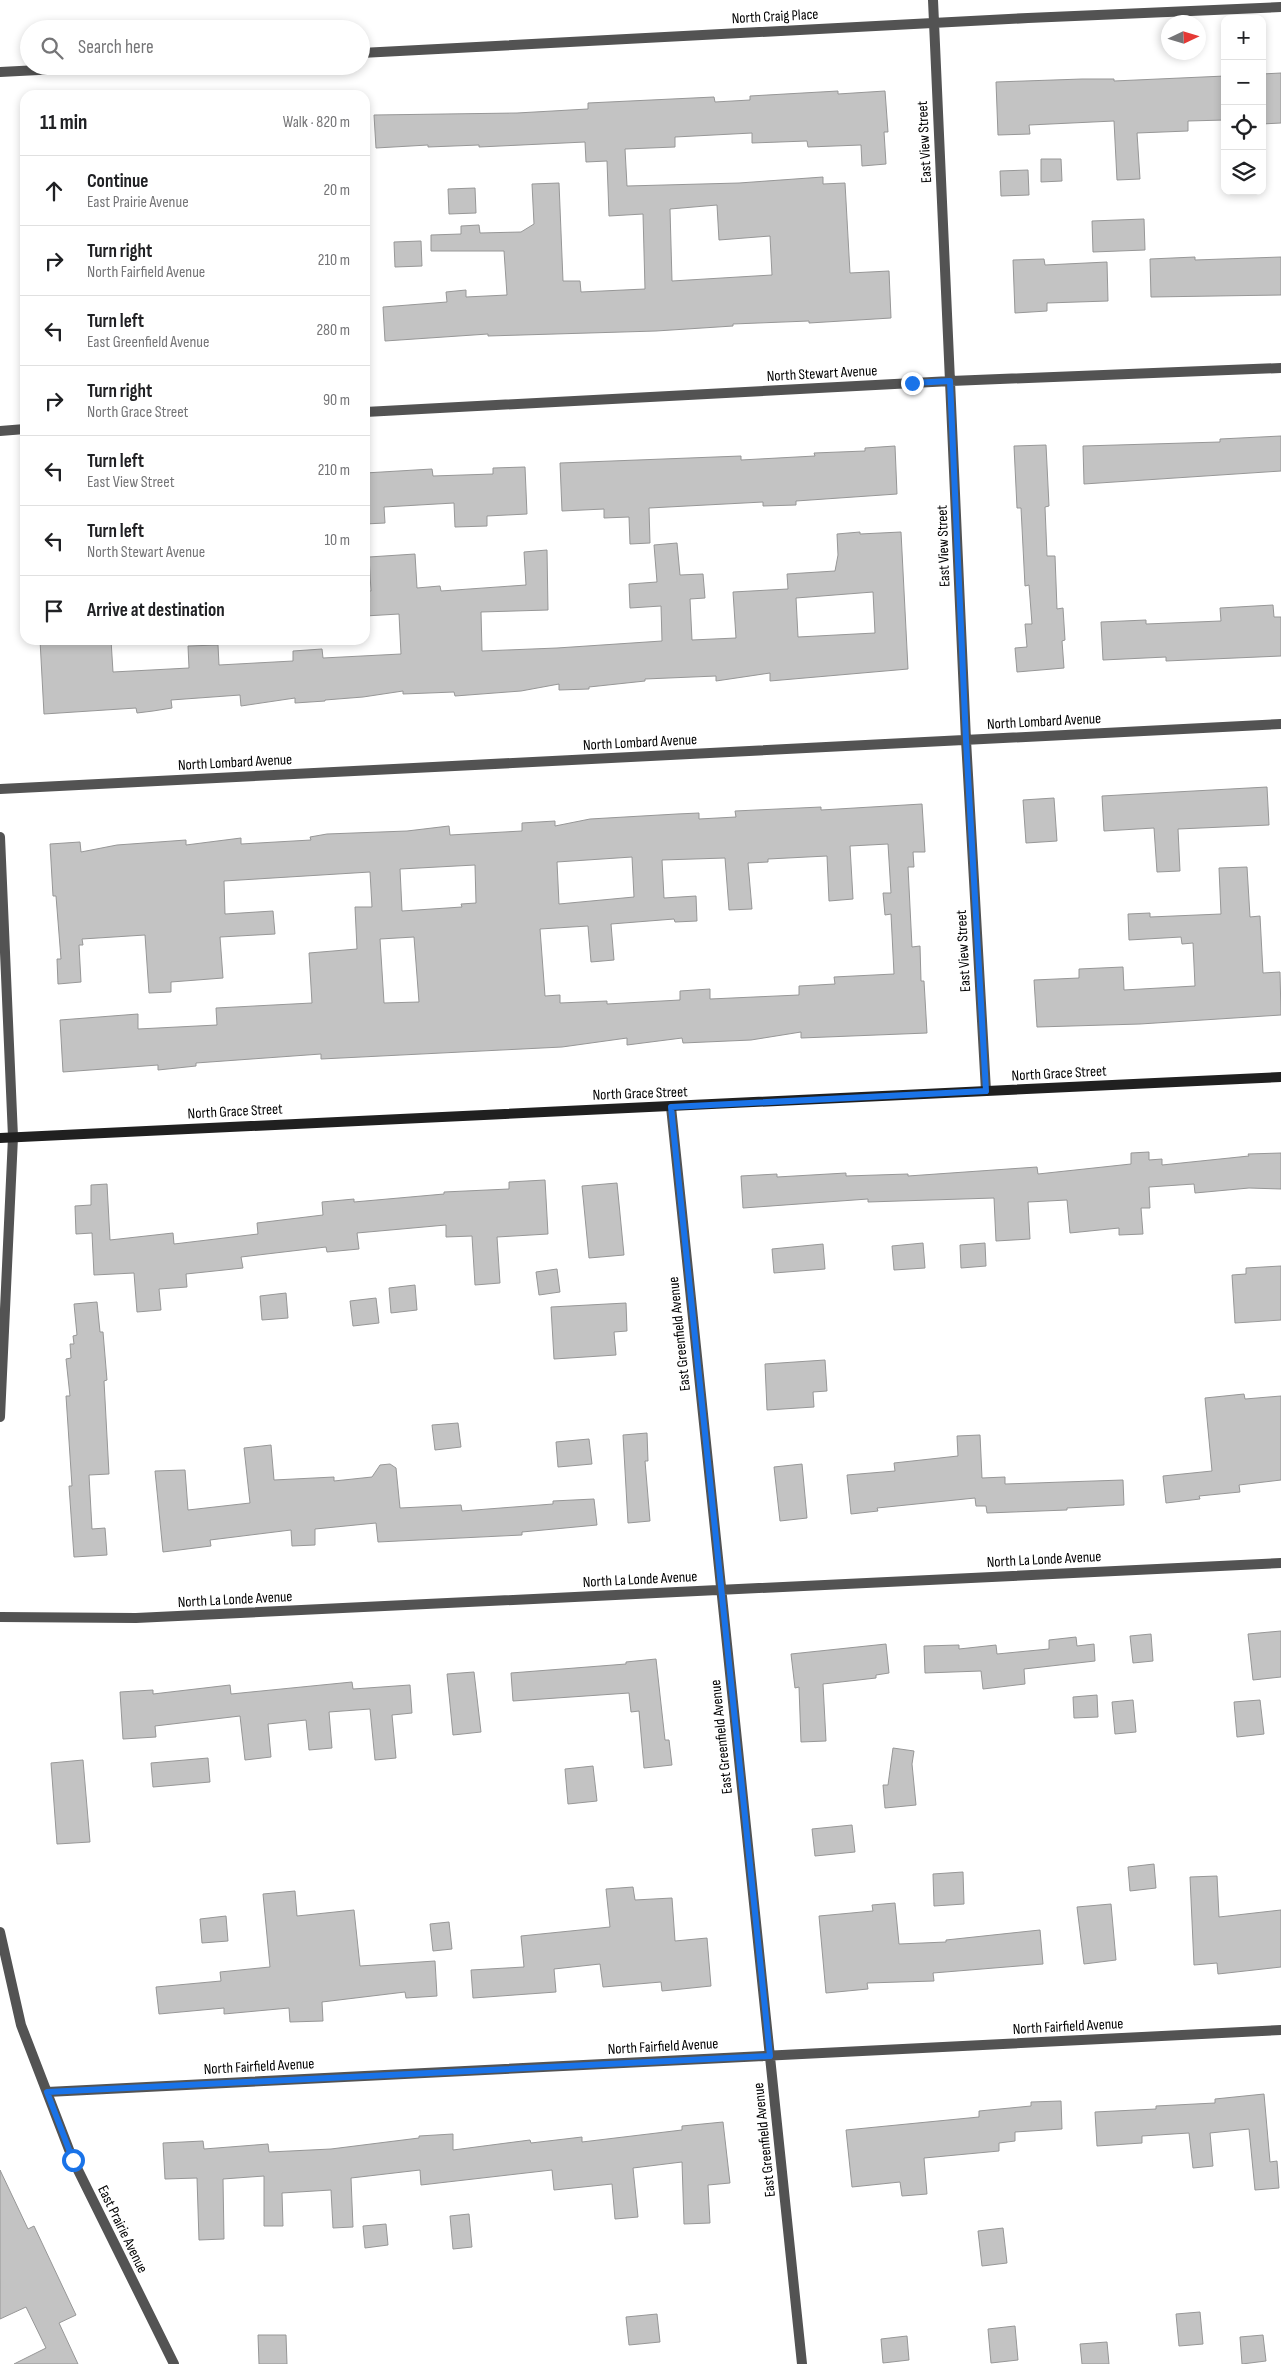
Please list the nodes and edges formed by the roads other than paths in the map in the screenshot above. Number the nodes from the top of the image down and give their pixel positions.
1 (933, 0) edge
2 (1281, 7) edge
3 (934, 23) junction
4 (370, 53) edge
5 (20, 71) edge
6 (0, 72) edge
7 (1281, 368) edge
8 (950, 381) junction
9 (370, 412) edge
10 (20, 429) edge
11 (0, 430) edge
12 (1281, 724) edge
13 (966, 740) junction
14 (0, 789) edge
15 (0, 837) edge
16 (1281, 1077) edge
17 (986, 1091) junction
18 (671, 1107) junction
19 (13, 1137) junction
20 (0, 1138) edge
21 (0, 1417) edge
22 (1281, 1563) edge
23 (721, 1590) junction
24 (0, 1616) edge
25 (0, 1932) edge
26 (1281, 2030) edge
27 (770, 2056) junction
28 (47, 2092) junction
29 (174, 2364) edge
30 (802, 2364) edge

1 - 3 street, East View Street
2 - 3 street, North Craig Place
3 - 4 street, North Craig Place
3 - 8 street, East View Street
5 - 6 street
7 - 8 street, North Stewart Avenue
8 - 9 street, North Stewart Avenue
8 - 13 street, East View Street
10 - 11 street
12 - 13 street, North Lombard Avenue
13 - 14 street, North Lombard Avenue
13 - 17 street, East View Street
15 - 19 street
16 - 17 street, North Grace Street
17 - 18 street, North Grace Street
18 - 19 street, North Grace Street
18 - 23 street, East Greenfield Avenue
19 - 20 street, North Grace Street
19 - 21 street
22 - 23 street, North La Londe Avenue
23 - 24 street, North La Londe Avenue
23 - 27 street, East Greenfield Avenue
25 - 28 street, East Prairie Avenue
26 - 27 street, North Fairfield Avenue
27 - 28 street, North Fairfield Avenue
27 - 30 street, East Greenfield Avenue
28 - 29 street, East Prairie Avenue

